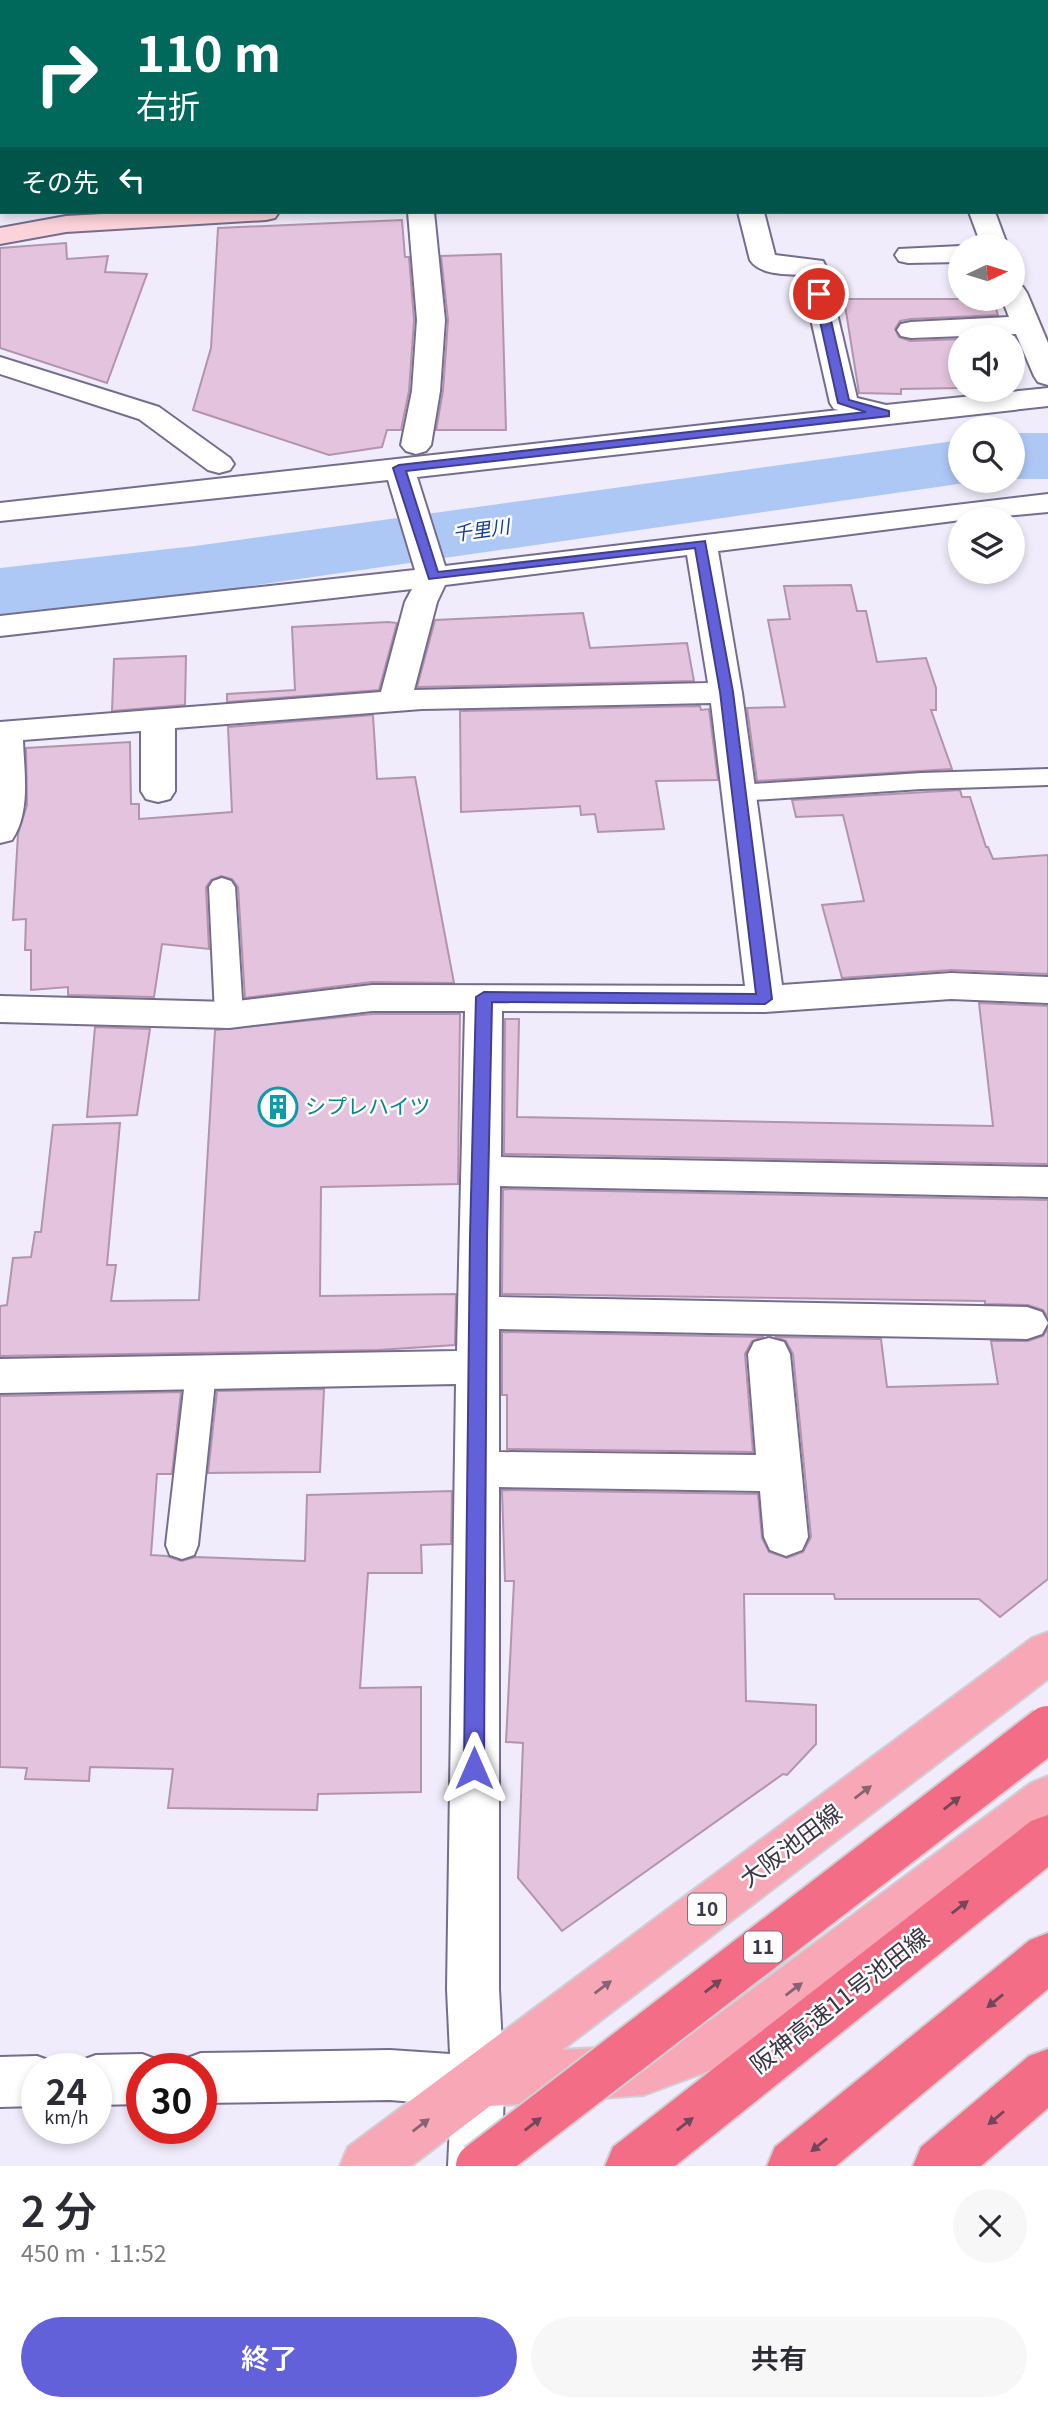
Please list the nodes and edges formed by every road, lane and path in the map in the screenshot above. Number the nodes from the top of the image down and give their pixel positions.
1 (233, 214) edge
2 (421, 214) edge
3 (752, 214) edge
4 (983, 214) edge
5 (990, 234) edge
6 (0, 236) edge
7 (948, 254) edge
8 (908, 255) dead end
9 (1021, 312) edge
10 (1026, 325) junction
11 (911, 330) dead end
12 (0, 365) edge
13 (1048, 376) edge
14 (1048, 397) edge
15 (884, 414) junction
16 (408, 456) junction
17 (219, 464) dead end
18 (1048, 503) edge
19 (0, 512) edge
20 (701, 544) junction
21 (433, 577) junction
22 (0, 626) edge
23 (726, 692) junction
24 (396, 701) junction
25 (158, 719) junction
26 (1048, 777) edge
27 (158, 791) dead end
28 (739, 793) junction
29 (0, 832) edge
30 (222, 887) dead end
31 (1048, 990) edge
32 (484, 997) junction
33 (765, 999) junction
34 (0, 1009) edge
35 (229, 1015) junction
36 (480, 1171) junction
37 (1048, 1182) edge
38 (478, 1313) junction
39 (1027, 1323) dead end
40 (769, 1354) dead end
41 (478, 1367) junction
42 (201, 1373) junction
43 (0, 1376) edge
44 (477, 1469) junction
45 (780, 1473) junction
46 (786, 1537) dead end
47 (181, 1545) dead end
48 (1048, 1652) edge
49 (1048, 1729) edge
50 (1048, 1798) edge
51 (1048, 1837) edge
52 (1048, 1957) edge
53 (1048, 2074) edge
54 (217, 2078) edge
55 (21, 2081) edge
56 (478, 2081) junction
57 (0, 2082) edge
58 (367, 2166) edge
59 (477, 2166) edge
60 (632, 2166) edge
61 (794, 2166) edge
62 (940, 2166) edge

1 - 6 street
2 - 16 street
3 - 15 street
4 - 5 street
7 - 8 street
9 - 10 street
10 - 11 street
10 - 13 street
12 - 17 street
14 - 15 street
15 - 16 street
16 - 19 street
16 - 21 street
18 - 20 street
20 - 21 street
20 - 23 street
21 - 22 street
21 - 24 street
23 - 24 street
23 - 28 street
24 - 25 street
25 - 27 street
25 - 29 street
26 - 28 lane
28 - 33 street
30 - 35 lane
31 - 33 street
32 - 33 street
32 - 35 street
32 - 36 street
34 - 35 street
36 - 37 street
36 - 38 street
38 - 39 street
38 - 41 street
40 - 45 street
41 - 42 street
41 - 44 street
42 - 43 street
42 - 47 lane
44 - 45 street
44 - 56 street
45 - 46 street
56 -> 48 main road, 大阪池田線 / 10
59 -> 49 highway, 11, bridge
56 -> 50 main road
60 -> 51 highway, 阪神高速11号池田線
52 -> 61 highway
53 -> 62 highway
54 - 56 street
55 - 57 street
58 -> 56 main road, 大阪池田線 / 10
56 - 59 street

